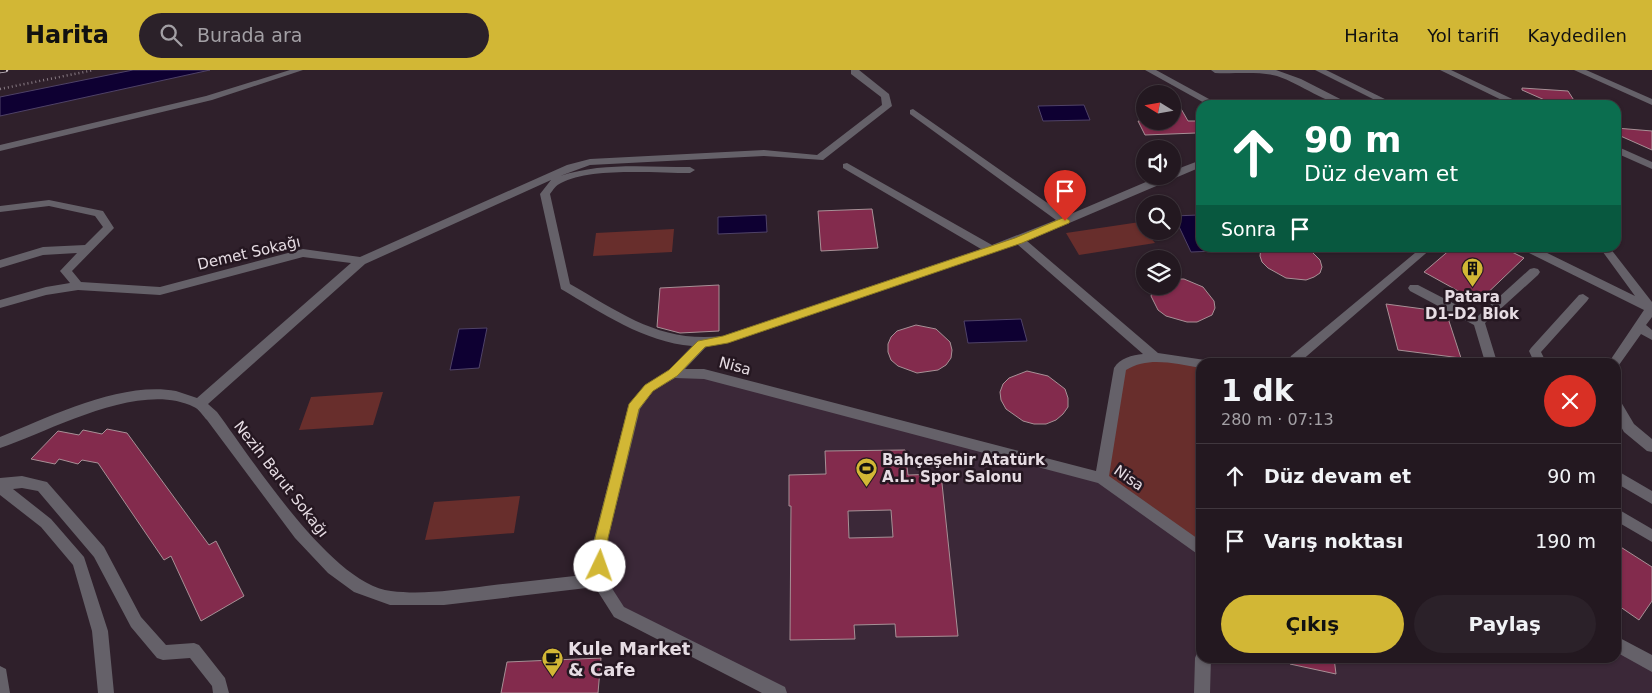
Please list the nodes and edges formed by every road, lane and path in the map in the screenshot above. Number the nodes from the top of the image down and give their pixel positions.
1 (94, 70) edge
2 (299, 70) edge
3 (855, 70) edge
4 (1149, 70) edge
5 (1215, 70) edge
6 (1255, 70) edge
7 (1319, 70) edge
8 (1444, 70) edge
9 (1578, 70) edge
10 (0, 89) edge
11 (1206, 100) edge
12 (1337, 100) edge
13 (1382, 100) edge
14 (1509, 100) edge
15 (1652, 102) edge
16 (913, 112) dead end
17 (0, 148) edge
18 (1621, 152) edge
19 (1196, 165) edge
20 (847, 166) dead end
21 (1652, 166) edge
22 (690, 170) dead end
23 (1181, 172) edge
24 (1150, 185) edge
25 (0, 209) edge
26 (1065, 221) junction
27 (1019, 240) junction
28 (88, 249) junction
29 (992, 250) junction
30 (1423, 252) edge
31 (1537, 252) edge
32 (1609, 252) edge
33 (361, 261) junction
34 (0, 264) edge
35 (1534, 272) dead end
36 (78, 286) junction
37 (1414, 288) dead end
38 (1582, 298) dead end
39 (0, 304) edge
40 (1651, 309) edge
41 (1478, 322) junction
42 (1639, 326) junction
43 (1652, 336) edge
44 (702, 344) junction
45 (1155, 357) junction
46 (1296, 358) edge
47 (1489, 358) edge
48 (1538, 358) edge
49 (1618, 358) edge
50 (1196, 362) edge
51 (673, 373) junction
52 (198, 404) junction
53 (1621, 414) edge
54 (0, 443) edge
55 (1652, 448) edge
56 (1102, 478) junction
57 (1621, 479) edge
58 (0, 484) edge
59 (0, 488) edge
60 (1652, 498) edge
61 (1621, 517) edge
62 (1652, 536) edge
63 (1196, 545) edge
64 (599, 580) junction
65 (1621, 646) edge
66 (1203, 663) edge
67 (1652, 664) edge
68 (0, 674) edge
69 (2, 693) edge
70 (106, 693) edge
71 (221, 693) edge
72 (779, 693) edge
73 (1202, 693) edge

1 - 10 path
2 - 17 street
3 - 33 street
4 - 11 street
5 - 6 street
6 - 12 street
7 - 13 street
8 - 14 street
9 - 15 street
16 - 26 street
18 - 21 street
19 - 23 street
20 - 29 street
22 - 44 street
24 - 26 street
25 - 28 street
26 - 27 street
27 - 29 street
27 - 45 street
28 - 34 street
28 - 36 street
29 - 44 street
30 - 46 street
31 - 40 street
32 - 40 street
33 - 36 street, Demet Sokağı
33 - 52 street
35 - 41 street
36 - 39 street, Demet Sokağı
37 - 41 street
38 - 48 street
40 - 42 street
41 - 47 street
42 - 43 street
42 - 49 street
44 - 51 street
45 - 50 street
45 - 56 street
51 - 56 street, Nisa
51 - 64 street
52 - 54 street, Nezih Barut Sokağı
52 - 64 street, Nezih Barut Sokağı
53 - 55 street
56 - 63 street, Nisa
57 - 60 street
58 - 71 street
59 - 70 street
61 - 62 street
64 - 72 street
65 - 67 street
66 - 73 street
68 - 69 street

